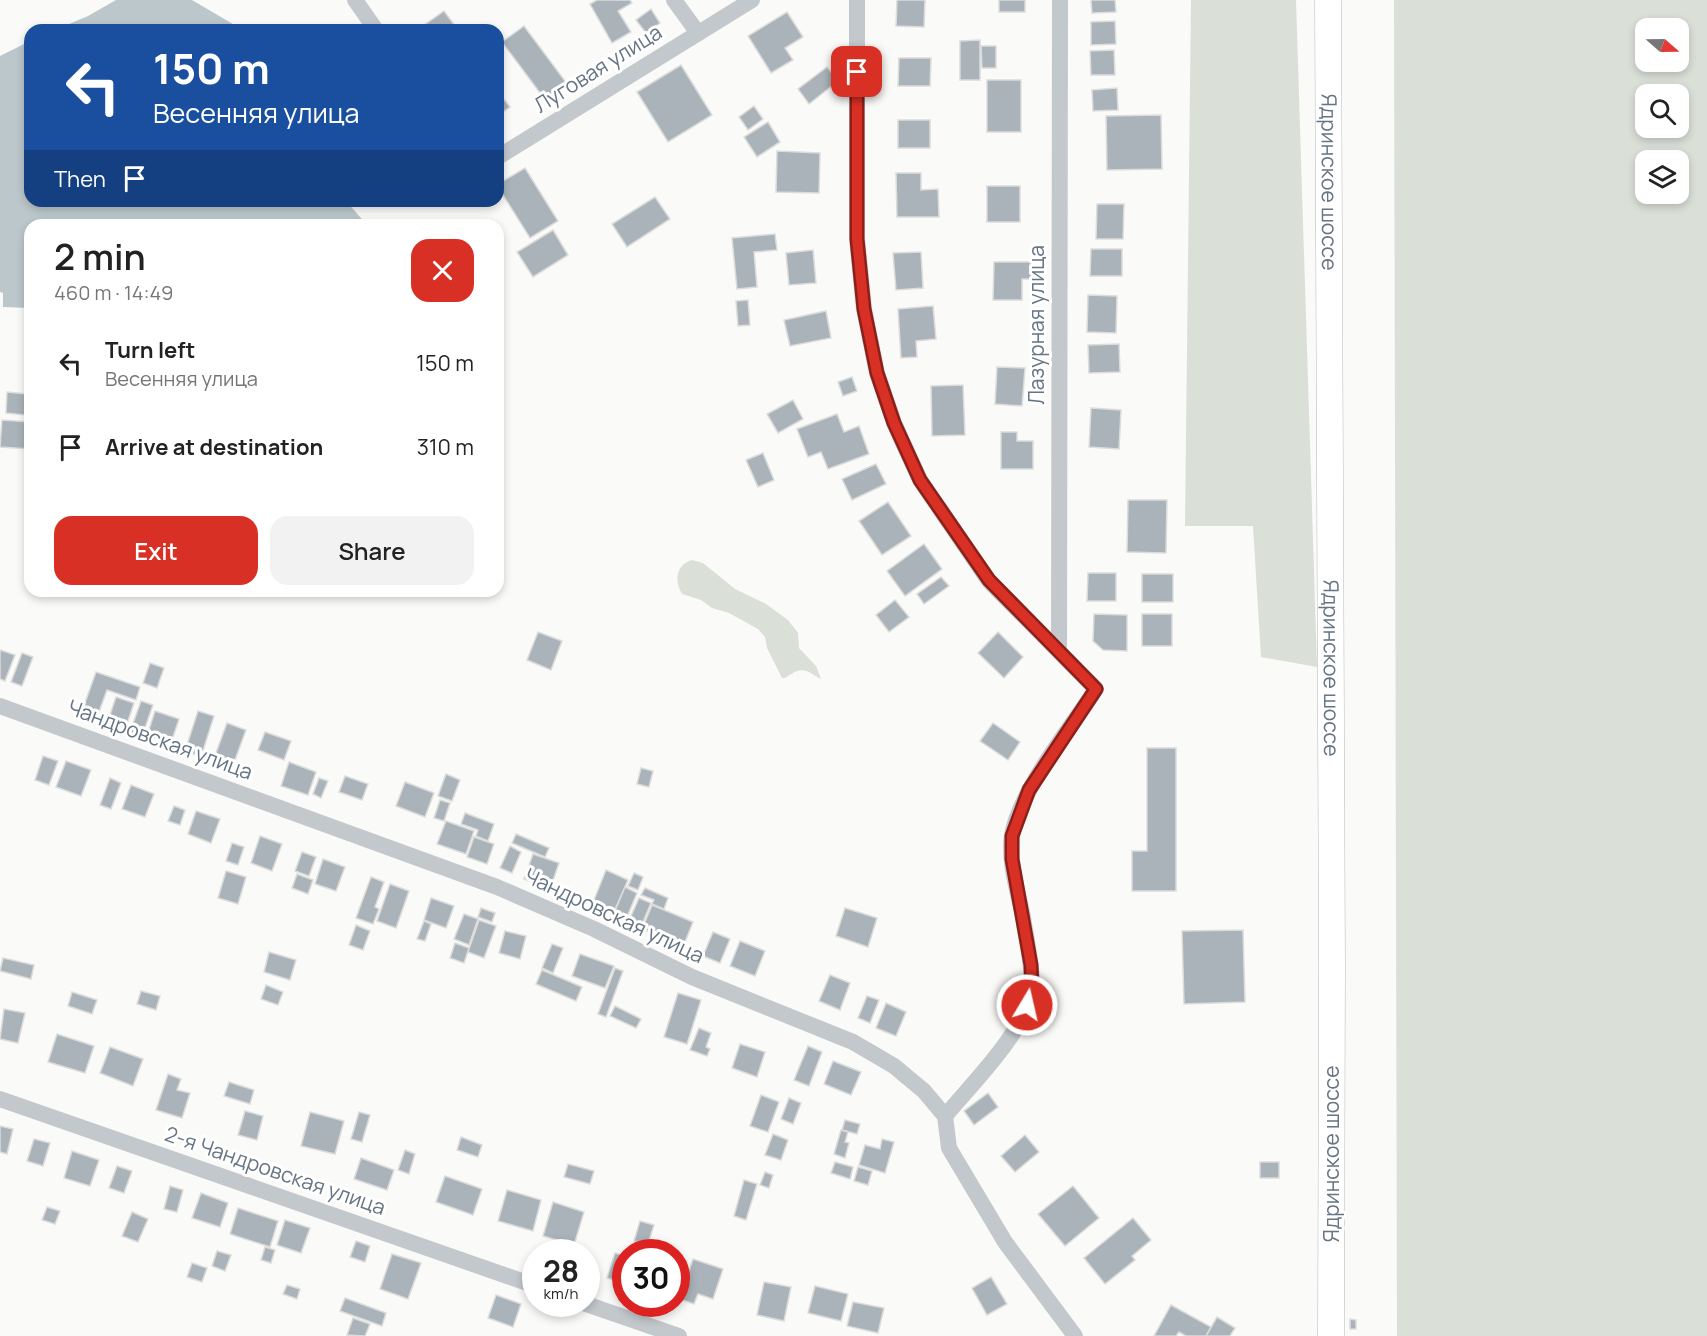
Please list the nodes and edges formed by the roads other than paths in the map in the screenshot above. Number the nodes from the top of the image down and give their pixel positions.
1 (355, 0) edge
2 (674, 0) edge
3 (752, 0) edge
4 (857, 0) edge
5 (1059, 0) edge
6 (1328, 0) edge
7 (372, 24) edge
8 (698, 33) junction
9 (504, 153) edge
10 (1059, 650) junction
11 (0, 706) edge
12 (0, 1099) edge
13 (945, 1116) junction
14 (522, 1281) edge
15 (600, 1309) edge
16 (679, 1336) edge
17 (1075, 1336) edge
18 (1331, 1336) edge

1 - 7 street
2 - 8 street
3 - 8 street, Луговая улица
4 - 10 street
5 - 10 street, Лазурная улица
6 - 18 main road, Ядринское шоссе
8 - 9 street, Луговая улица
10 - 13 street
11 - 13 street, Чандровская улица
12 - 14 street, 2-я Чандровская улица
13 - 17 street
15 - 16 street

